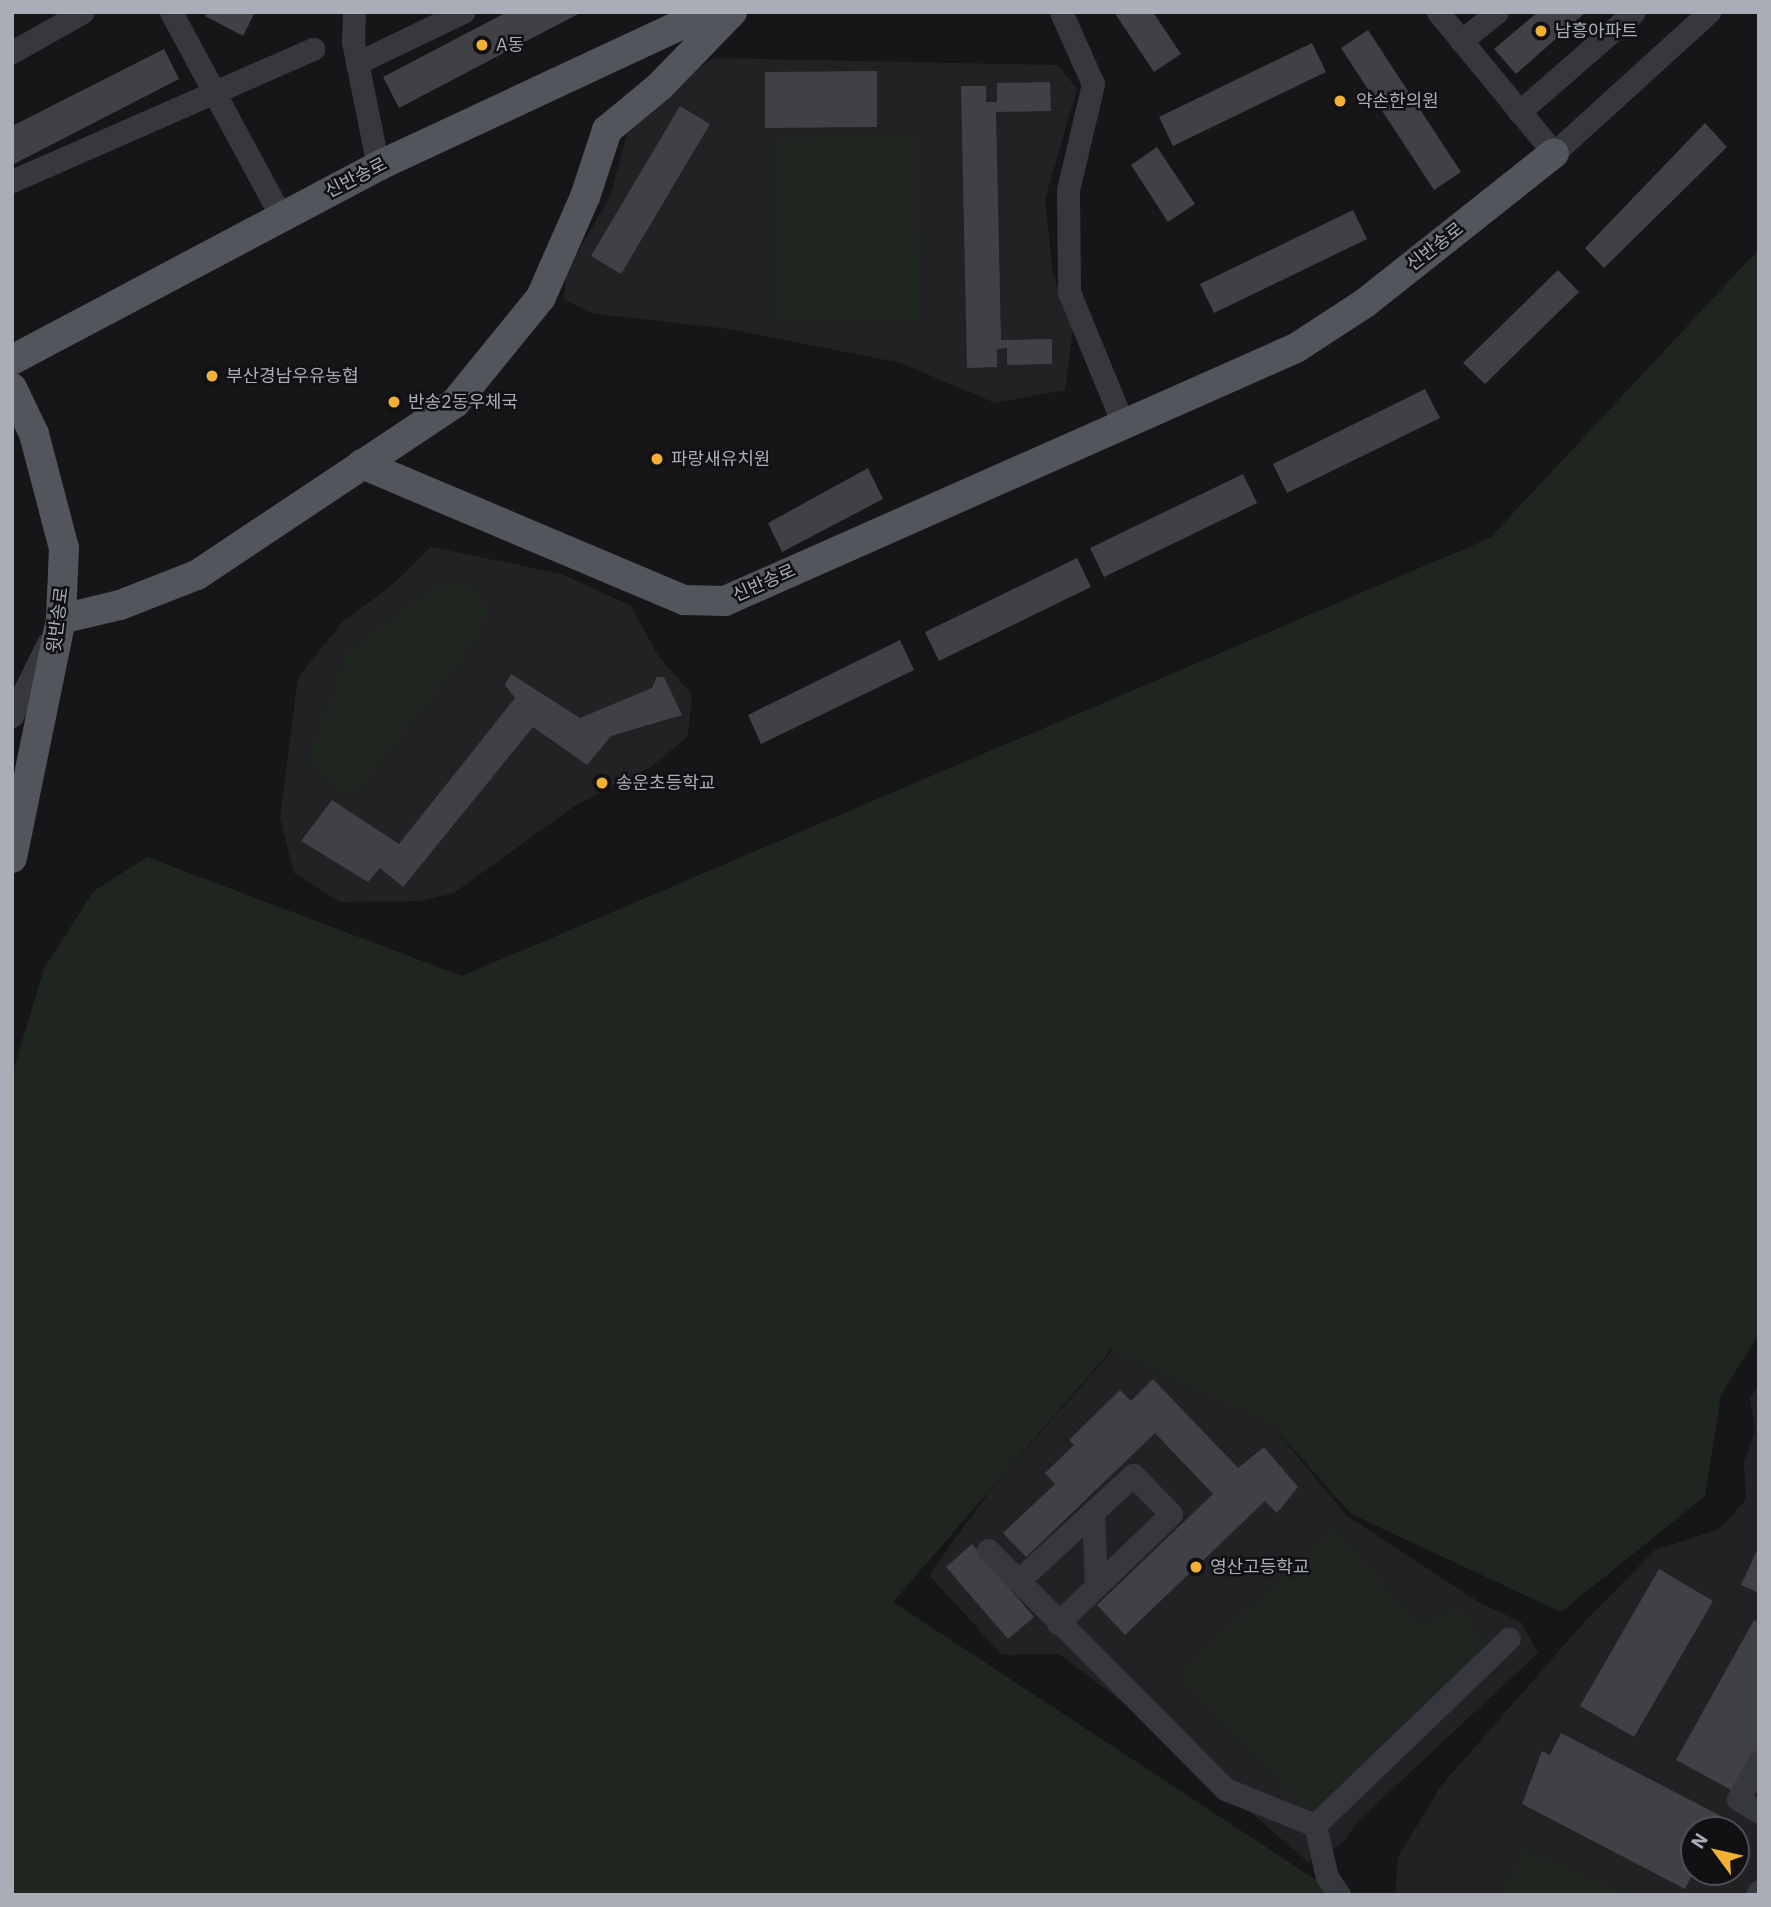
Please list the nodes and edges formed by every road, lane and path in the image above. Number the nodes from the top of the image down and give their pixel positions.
1 (83, 12) edge
2 (171, 12) edge
3 (354, 12) edge
4 (463, 12) edge
5 (708, 12) edge
6 (732, 12) edge
7 (1061, 12) edge
8 (1438, 12) edge
9 (1497, 12) edge
10 (1634, 12) edge
11 (1709, 12) edge
12 (1461, 41) junction
13 (313, 48) dead end
14 (12, 52) edge
15 (358, 63) junction
16 (213, 89) junction
17 (1519, 112) junction
18 (1555, 153) junction
19 (378, 166) junction
20 (12, 181) edge
21 (281, 216) junction
22 (12, 360) edge
23 (12, 389) edge
24 (1122, 421) junction
25 (362, 464) junction
26 (61, 619) junction
27 (12, 716) edge
28 (12, 858) edge
29 (1093, 1513) junction
30 (988, 1550) dead end
31 (1019, 1580) junction
32 (1096, 1586) junction
33 (1058, 1623) junction
34 (1509, 1638) dead end
35 (1759, 1761) edge
36 (1759, 1812) edge
37 (1315, 1825) junction
38 (1339, 1895) edge

1 - 14 street
2 - 16 street
3 - 15 street
4 - 15 street
5 - 19 main road, 신반송로
6 - 25 main road
7 - 24 street
8 - 12 street
9 - 12 street
10 - 17 street
11 - 18 street, 신반송로
12 - 17 street
13 - 16 street
15 - 19 street
16 - 20 street
16 - 21 street
17 - 18 street
18 - 24 main road, 신반송로
19 - 21 main road, 신반송로
21 - 22 main road, 신반송로
23 - 26 main road, 윗반송로
24 - 25 main road, 신반송로
25 - 26 main road
26 - 27 street
26 - 28 main road, 윗반송로
29 - 31 street
29 - 32 street
29 - 32 street
30 - 31 street
31 - 33 street
32 - 33 street
33 - 37 street
34 - 37 street
35 - 36 street
37 - 38 street

